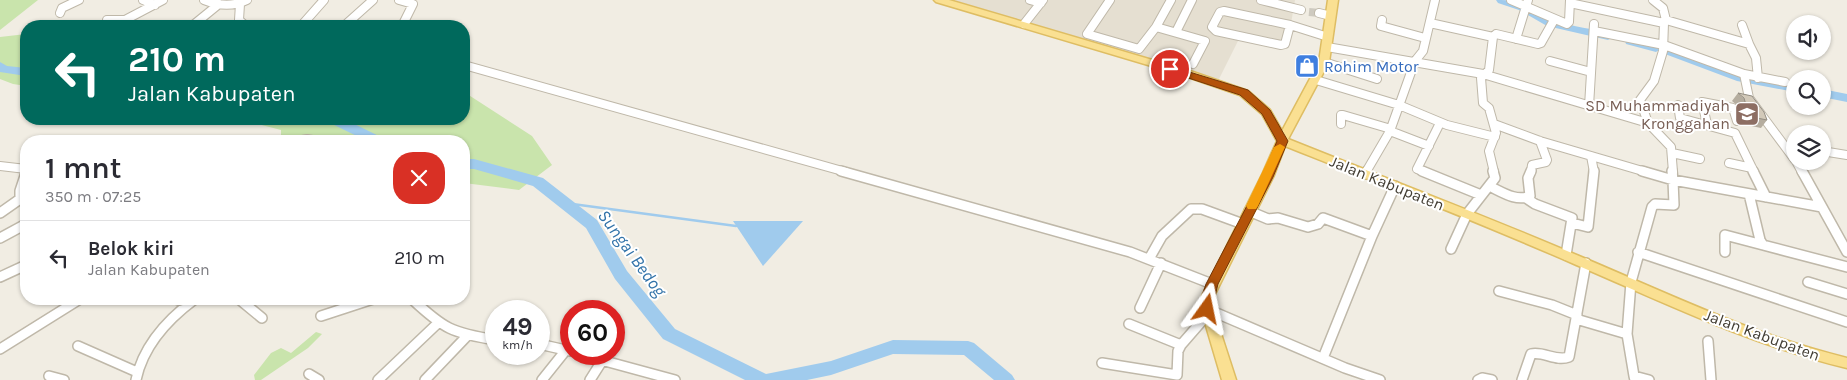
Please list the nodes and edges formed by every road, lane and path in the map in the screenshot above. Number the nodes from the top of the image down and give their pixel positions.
1 (79, 0) edge
2 (143, 0) edge
3 (163, 0) edge
4 (204, 0) edge
5 (324, 0) edge
6 (373, 0) edge
7 (399, 0) edge
8 (939, 0) edge
9 (1030, 0) edge
10 (1110, 0) edge
11 (1172, 0) edge
12 (1192, 0) edge
13 (1261, 0) edge
14 (1334, 0) edge
15 (1435, 0) edge
16 (1511, 0) edge
17 (1653, 0) edge
18 (244, 2) edge
19 (416, 2) edge
20 (1042, 2) edge
21 (1527, 2) edge
22 (1570, 2) edge
23 (219, 4) junction
24 (155, 5) junction
25 (1306, 11) tunnel mouth
26 (60, 13) dead end
27 (1319, 14) tunnel mouth
28 (1331, 16) junction
29 (107, 20) dead end
30 (199, 20) edge
31 (239, 20) edge
32 (306, 20) edge
33 (351, 20) edge
34 (406, 20) edge
35 (1382, 20) dead end
36 (1553, 20) junction
37 (1665, 22) junction
38 (1430, 23) junction
39 (1024, 24) junction
40 (1290, 25) junction
41 (1742, 25) dead end
42 (1156, 27) junction
43 (1594, 27) joint
44 (1176, 32) junction
45 (1493, 37) junction
46 (1425, 38) junction
47 (1516, 39) junction
48 (1327, 42) junction
49 (1750, 44) junction
50 (1664, 45) junction
51 (1415, 61) junction
52 (1550, 61) dead end
53 (1324, 62) junction
54 (1193, 64) dead end
55 (470, 67) edge
56 (1591, 72) junction
57 (1484, 74) junction
58 (1744, 74) junction
59 (1758, 78) junction
60 (1377, 79) dead end
61 (1316, 80) junction
62 (1785, 82) dead end
63 (1399, 105) junction
64 (1678, 105) dead end
65 (1589, 106) junction
66 (1737, 121) dead end
67 (1440, 122) junction
68 (1648, 123) junction
69 (1341, 124) dead end
70 (1494, 124) junction
71 (1707, 124) junction
72 (1390, 130) junction
73 (1495, 138) junction
74 (1282, 141) junction
75 (1540, 141) junction
76 (1786, 141) edge
77 (1429, 146) junction
78 (1831, 152) edge
79 (1672, 153) junction
80 (1847, 155) edge
81 (1591, 156) junction
82 (1700, 159) dead end
83 (1729, 163) dead end
84 (0, 166) edge
85 (20, 168) edge
86 (1752, 168) junction
87 (1800, 170) edge
88 (1365, 174) junction
89 (1673, 180) junction
90 (1395, 186) junction
91 (1489, 186) junction
92 (1749, 194) junction
93 (1481, 195) junction
94 (1766, 197) junction
95 (1526, 198) junction
96 (20, 203) edge
97 (1822, 207) junction
98 (1249, 211) junction
99 (0, 213) edge
100 (1466, 214) junction
101 (1572, 223) junction
102 (1243, 224) junction
103 (20, 227) edge
104 (1372, 236) junction
105 (0, 238) edge
106 (1762, 245) junction
107 (1451, 249) dead end
108 (1638, 252) junction
109 (1725, 252) dead end
110 (1847, 252) edge
111 (1566, 255) junction
112 (1149, 259) junction
113 (1161, 263) junction
114 (1586, 263) junction
115 (1847, 267) edge
116 (20, 268) edge
117 (0, 277) edge
118 (1631, 282) junction
119 (1808, 282) dead end
120 (1212, 284) junction
121 (1499, 291) dead end
122 (1847, 294) edge
123 (70, 305) edge
124 (188, 305) edge
125 (246, 305) edge
126 (355, 305) edge
127 (418, 305) edge
128 (1140, 308) dead end
129 (1207, 312) junction
130 (321, 316) dead end
131 (1576, 317) junction
132 (262, 318) dead end
133 (1847, 322) edge
134 (438, 323) junction
135 (1129, 324) dead end
136 (468, 334) junction
137 (1627, 334) junction
138 (485, 338) edge
139 (1708, 341) dead end
140 (1181, 345) junction
141 (78, 346) dead end
142 (0, 349) edge
143 (1324, 358) junction
144 (560, 360) edge
145 (1102, 363) dead end
146 (1847, 363) edge
147 (599, 365) edge
148 (614, 365) edge
149 (49, 376) dead end
150 (136, 376) edge
151 (648, 377) edge
152 (1634, 378) edge
153 (64, 380) edge
154 (378, 380) edge
155 (425, 380) edge
156 (542, 380) edge
157 (590, 380) edge
158 (676, 380) edge
159 (1230, 380) edge
160 (1380, 380) edge
161 (1478, 380) edge
162 (1492, 380) edge
163 (1522, 380) edge
164 (1649, 380) edge
165 (1711, 380) edge

1 - 26 street
2 - 24 street
3 - 24 street
4 - 23 street
5 - 32 street
6 - 33 street
7 - 19 street
8 - 39 main road
9 - 20 street
10 - 42 street
11 - 42 street
12 - 44 street
13 - 25 street
14 - 28 main road
15 - 38 street
16 - 21 street
17 - 37 street
18 - 23 street
18 - 31 street
19 - 34 street
20 - 39 street
21 - 36 street
21 - 47 street
22 - 36 street
22 - 37 street
23 - 30 street
24 - 29 street
27 - 28 street
28 - 48 main road
35 - 46 street
36 - 47 street
37 - 49 street
37 - 50 street
38 - 45 street
38 - 46 street
39 - 74 main road
40 - 40 street
40 - 48 street
41 - 49 street
42 - 44 street
43 - 50 street
43 - 56 street
44 - 54 street
45 - 47 street
45 - 57 street
46 - 51 street
48 - 51 street
48 - 53 main road
49 - 59 street
50 - 58 street
50 - 68 street
51 - 57 street
51 - 63 street
52 - 56 street
53 - 60 street
53 - 61 main road
55 - 112 street
56 - 65 street
57 - 65 street
57 - 70 street
58 - 59 street
58 - 76 street
59 - 62 street
61 - 63 street
61 - 74 main road
63 - 67 street
63 - 72 street
64 - 71 street
65 - 68 street
66 - 71 street
67 - 73 street
67 - 77 street
68 - 79 street
69 - 72 street
70 - 73 street
70 - 75 street
71 - 86 street
72 - 77 street
72 - 88 street
73 - 91 street
74 - 88 main road, Jalan Kabupaten
74 - 98 main road
75 - 81 street
75 - 95 street
77 - 93 street
78 - 80 street
79 - 82 street
79 - 89 street
81 - 89 street
81 - 101 street
83 - 86 street
84 - 85 street
86 - 94 street
87 - 97 street
88 - 90 main road, Jalan Kabupaten
89 - 92 street
89 - 108 street
90 - 100 main road, Jalan Kabupaten
90 - 104 street
91 - 93 street
91 - 95 street
92 - 94 street
92 - 106 street
93 - 100 street
94 - 97 street
95 - 101 street
96 - 99 street
97 - 110 street
98 - 102 main road
98 - 104 street
100 - 107 street
100 - 111 main road, Jalan Kabupaten
101 - 111 street
102 - 112 street
102 - 120 main road
103 - 105 street
104 - 143 street
106 - 109 street
106 - 115 street
108 - 118 street
108 - 133 street
111 - 114 main road, Jalan Kabupaten
112 - 113 street
113 - 120 street
113 - 128 street
114 - 118 main road, Jalan Kabupaten
114 - 131 street
116 - 117 street
118 - 137 street
118 - 146 main road, Jalan Kabupaten
119 - 122 street
120 - 129 main road
121 - 131 street
123 - 142 street
124 - 150 street
125 - 132 street
126 - 130 street
127 - 134 street
129 - 140 street
129 - 143 street
129 - 159 main road
131 - 137 street
131 - 163 street
134 - 136 street
134 - 154 street
135 - 140 street
136 - 138 street
136 - 155 street
137 - 152 street
139 - 165 street
140 - 145 street
141 - 150 street
143 - 160 street
144 - 156 street
147 - 157 street
148 - 151 street
149 - 153 street
151 - 158 street
152 - 164 street
161 - 162 street

